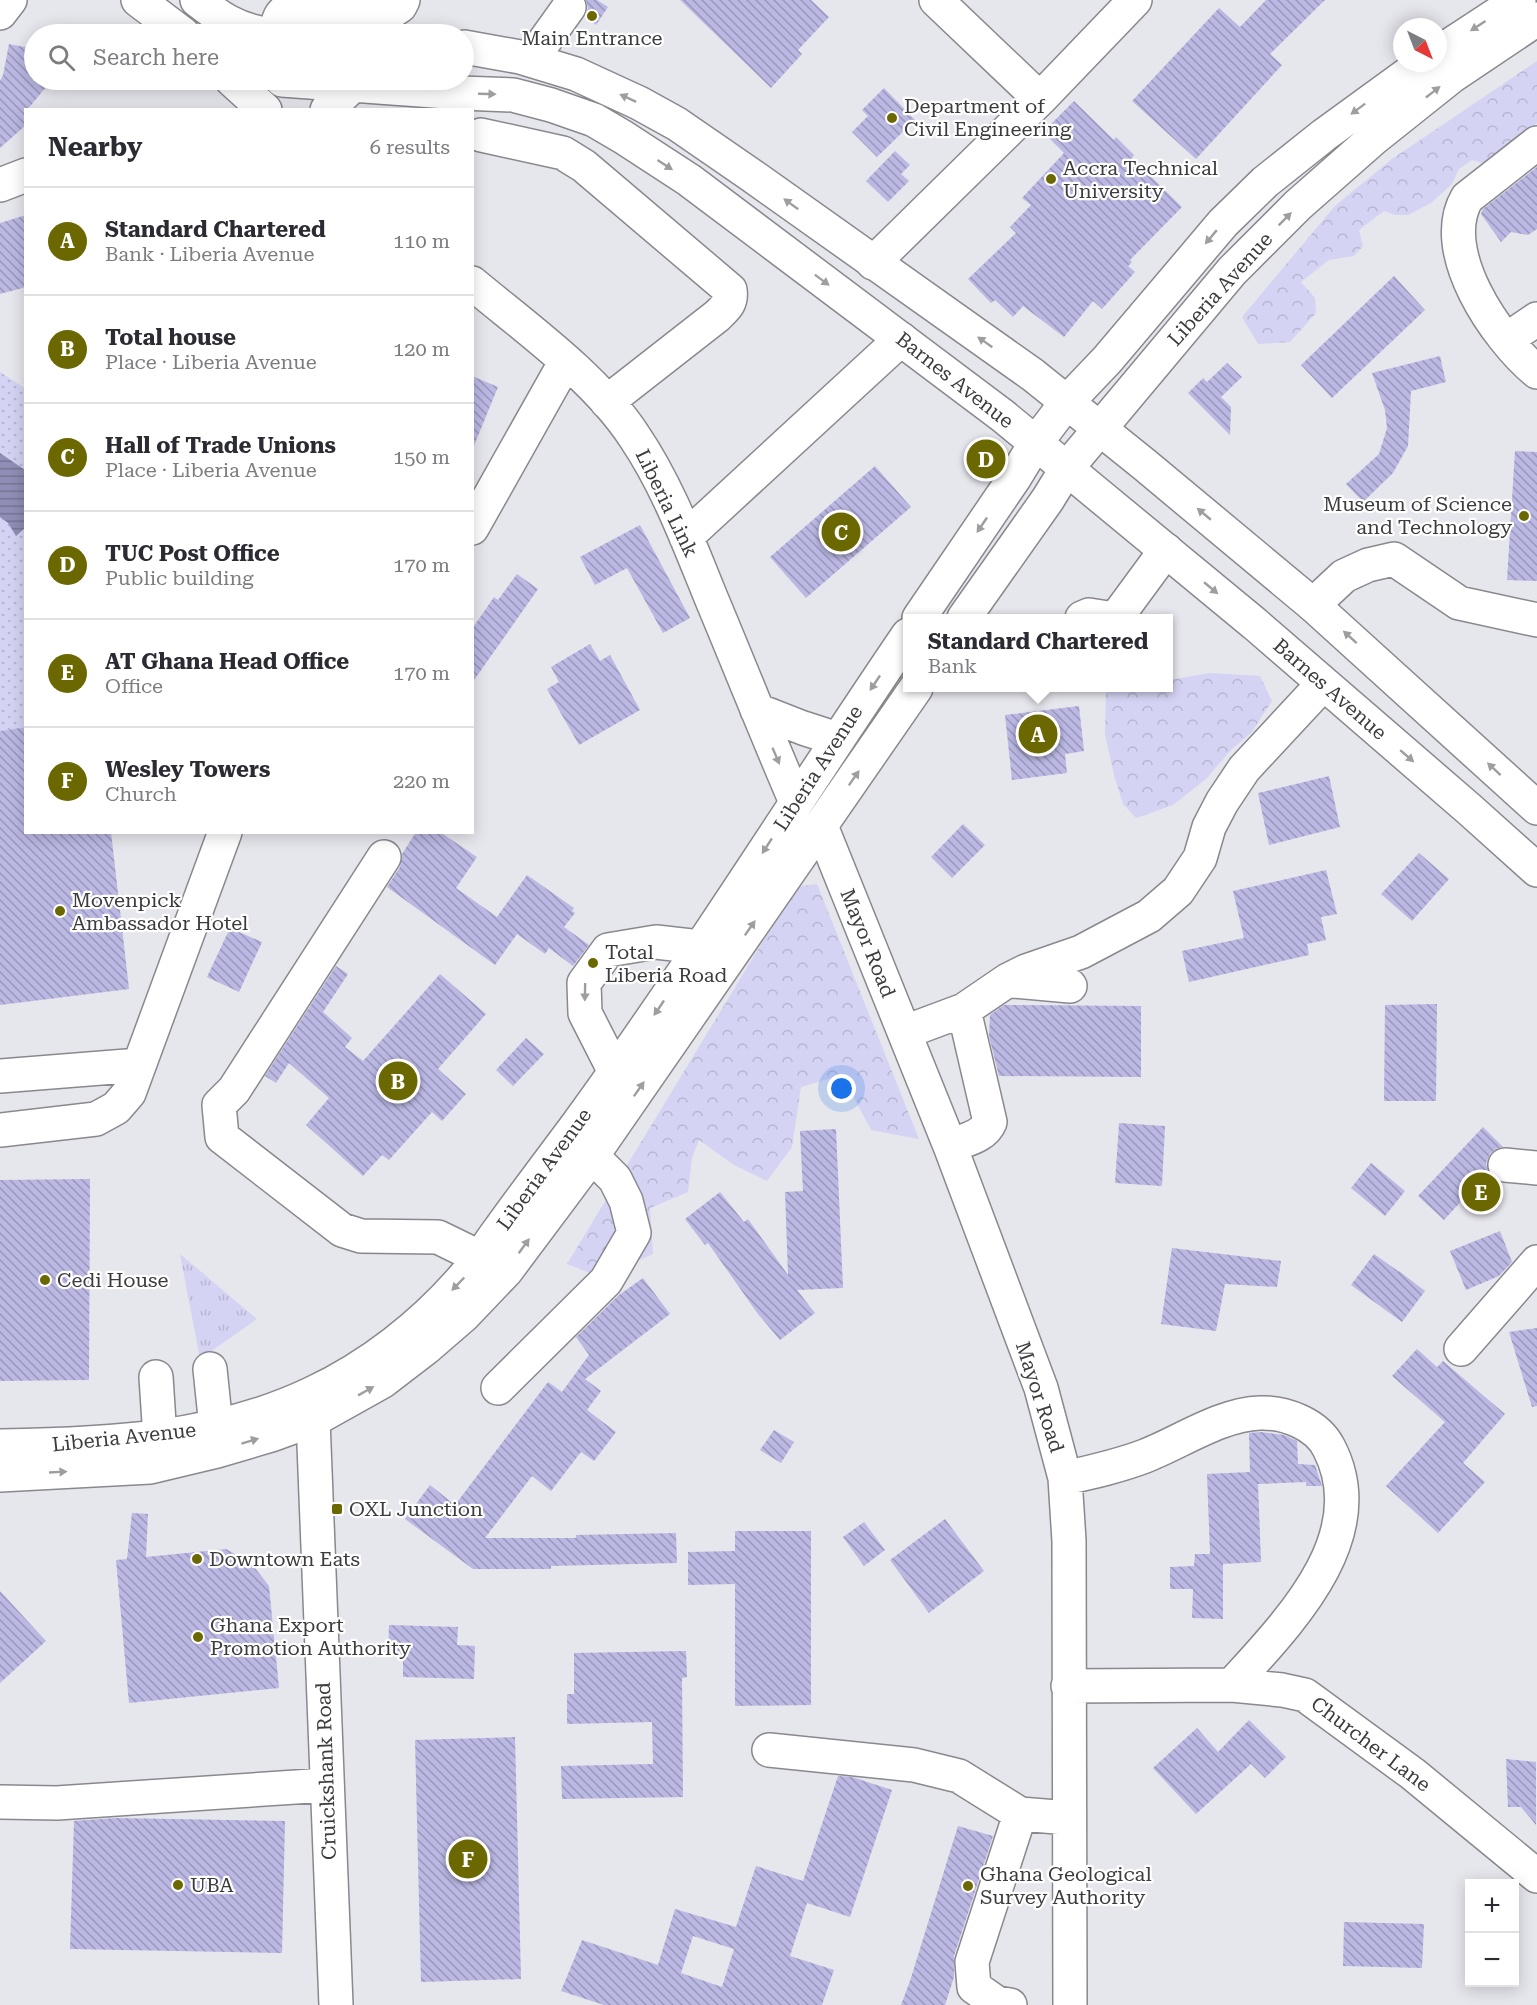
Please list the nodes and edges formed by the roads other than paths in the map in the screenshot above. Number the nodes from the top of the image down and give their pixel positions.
1 (10, 0) edge
2 (138, 0) edge
3 (197, 0) edge
4 (403, 0) edge
5 (936, 0) edge
6 (1135, 0) edge
7 (1519, 0) edge
8 (569, 7) dead end
9 (0, 13) edge
10 (1537, 19) edge
11 (169, 24) edge
12 (233, 24) edge
13 (278, 24) edge
14 (1447, 47) edge
15 (474, 49) edge
16 (531, 60) junction
17 (1410, 72) edge
18 (243, 90) edge
19 (348, 90) edge
20 (424, 90) edge
21 (1040, 99) junction
22 (263, 108) edge
23 (329, 108) edge
24 (481, 135) dead end
25 (1537, 143) edge
26 (24, 176) edge
27 (0, 185) edge
28 (873, 263) junction
29 (474, 285) edge
30 (1537, 319) edge
31 (901, 339) junction
32 (1506, 340) junction
33 (566, 361) junction
34 (1537, 372) edge
35 (607, 402) junction
36 (1066, 403) junction
37 (1099, 428) junction
38 (1035, 444) junction
39 (1067, 468) junction
40 (474, 524) edge
41 (686, 537) junction
42 (1166, 550) junction
43 (1314, 605) junction
44 (922, 614) edge
45 (967, 614) edge
46 (1119, 614) edge
47 (1537, 620) edge
48 (903, 642) edge
49 (1323, 684) junction
50 (913, 692) edge
51 (757, 710) junction
52 (837, 739) junction
53 (796, 802) junction
54 (1537, 808) edge
55 (820, 826) junction
56 (224, 834) edge
57 (384, 857) dead end
58 (1537, 870) edge
59 (700, 947) junction
60 (1008, 980) junction
61 (1070, 986) dead end
62 (964, 1010) junction
63 (905, 1032) junction
64 (139, 1065) junction
65 (615, 1072) junction
66 (0, 1076) edge
67 (0, 1094) edge
68 (2, 1129) edge
69 (950, 1146) junction
70 (592, 1156) junction
71 (1505, 1165) dead end
72 (1537, 1168) edge
73 (479, 1257) junction
74 (1537, 1262) edge
75 (1461, 1349) dead end
76 (210, 1369) dead end
77 (156, 1377) dead end
78 (498, 1388) dead end
79 (313, 1406) junction
80 (216, 1427) junction
81 (160, 1438) junction
82 (0, 1446) edge
83 (0, 1475) edge
84 (1065, 1478) junction
85 (1232, 1685) junction
86 (1068, 1686) junction
87 (769, 1750) dead end
88 (327, 1785) junction
89 (0, 1802) edge
90 (1020, 1814) junction
91 (1069, 1818) junction
92 (1537, 1876) edge
93 (336, 2005) edge
94 (1010, 2005) edge
95 (1070, 2005) edge

1 - 9 main road
2 - 11 main road
3 - 12 main road
4 - 13 main road
5 - 21 main road
6 - 21 main road
7 -> 14 main road
8 - 16 main road
37 -> 10 main road, Liberia Avenue
15 - 16 main road
28 -> 16 main road
17 -> 36 main road, Liberia Avenue
18 - 22 main road
19 - 23 main road
20 -> 31 main road, Barnes Avenue
21 - 28 main road
24 - 35 main road
25 - 32 main road
26 - 27 main road
36 -> 28 main road
29 - 33 main road, Liberia Link
30 - 32 main road
31 - 38 main road, Barnes Avenue
31 - 41 main road
32 - 34 main road
33 - 35 main road, Liberia Link
33 - 40 main road
35 - 41 main road, Liberia Link
36 - 37 main road
36 - 38 main road, Liberia Avenue
37 - 39 main road, Liberia Avenue
43 -> 37 main road
38 - 39 main road, Barnes Avenue
38 -> 44 main road, Liberia Avenue
39 - 42 main road, Barnes Avenue
39 - 45 main road, Liberia Avenue
41 - 51 main road, Liberia Link
42 - 46 main road
42 -> 49 main road, Barnes Avenue
43 - 47 main road
54 -> 43 main road
48 -> 52 main road, Liberia Avenue
49 -> 58 main road, Barnes Avenue
49 - 60 main road
55 -> 50 main road, Liberia Avenue
51 - 52 main road
51 -> 53 main road, Liberia Link
52 - 53 main road, Liberia Avenue
53 -> 59 main road, Liberia Avenue
55 - 63 main road, Mayor Road
70 -> 55 main road, Liberia Avenue
56 - 64 main road
57 - 73 main road
59 -> 65 main road, Liberia Avenue
59 -> 65 main road
60 - 61 main road
60 - 62 main road
62 - 63 main road
62 - 69 main road
63 - 69 main road, Mayor Road
64 - 66 main road
64 - 68 main road
65 - 73 main road, Liberia Avenue
67 - 68 main road
69 - 84 main road, Mayor Road
70 - 78 main road
79 -> 70 main road, Liberia Avenue
71 - 72 main road
73 -> 79 main road, Liberia Avenue
74 - 75 main road
76 - 80 main road
77 - 81 main road
79 - 80 main road, Liberia Avenue
83 -> 79 main road, Liberia Avenue
79 - 88 main road, Cruickshank Road
80 - 81 main road, Liberia Avenue
81 - 82 main road, Liberia Avenue
84 - 85 main road
84 - 86 main road, Mayor Road
85 - 86 main road, Churcher Lane
85 - 92 main road, Churcher Lane
86 - 91 main road, Mayor Road
87 - 90 main road
88 - 89 main road
88 - 93 main road, Cruickshank Road
90 - 91 main road
90 - 94 main road
91 - 95 main road, Mayor Road

